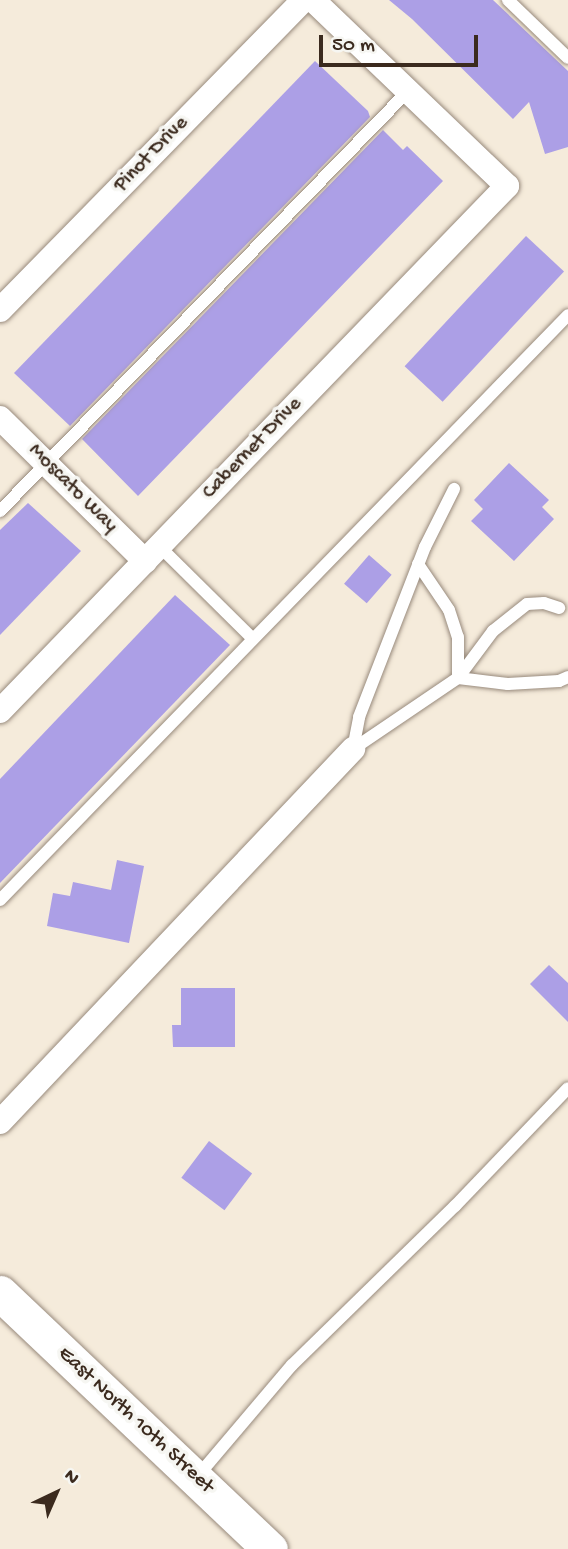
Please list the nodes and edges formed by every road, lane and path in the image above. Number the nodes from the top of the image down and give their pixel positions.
1 (304, 0) edge
2 (313, 0) edge
3 (508, 0) edge
4 (568, 58) edge
5 (408, 91) junction
6 (0, 310) edge
7 (568, 315) edge
8 (0, 418) edge
9 (46, 463) junction
10 (454, 489) dead end
11 (0, 511) edge
12 (152, 553) junction
13 (418, 564) junction
14 (559, 608) dead end
15 (253, 639) junction
16 (568, 677) edge
17 (458, 678) junction
18 (0, 711) edge
19 (353, 749) junction
20 (0, 900) edge
21 (568, 1088) edge
22 (0, 1122) edge
23 (0, 1293) edge
24 (195, 1478) junction
25 (270, 1549) edge

1 - 6 street, Pinot Drive
2 - 5 street
3 - 4 lane
5 - 9 lane
5 - 12 street, Cabernet Drive
7 - 15 lane
8 - 9 street, Moscato Way
9 - 11 lane
9 - 12 street, Moscato Way
10 - 13 lane
12 - 15 lane
12 - 18 street, Cabernet Drive
13 - 17 lane
13 - 19 lane
14 - 17 lane
15 - 20 lane
16 - 17 lane
17 - 19 lane
19 - 22 street
21 - 24 lane
23 - 24 main road, East North 10th Street
24 - 25 main road, East North 10th Street

